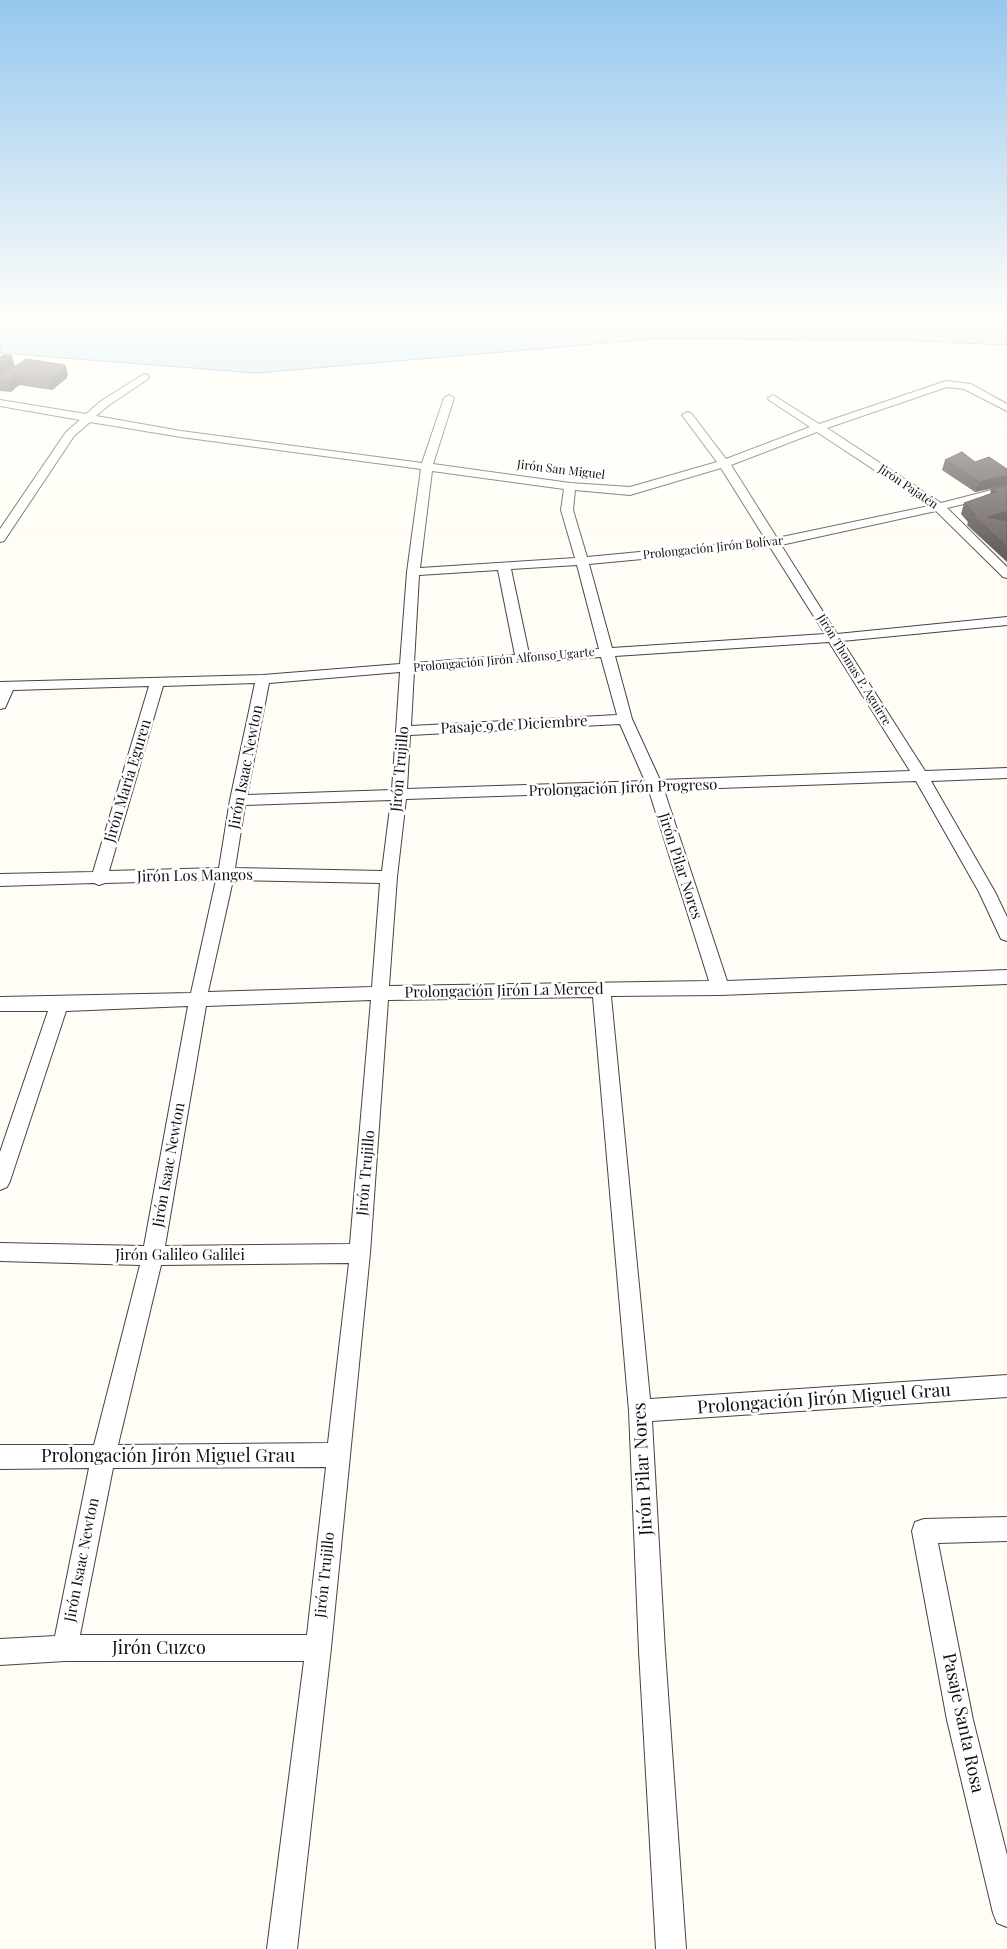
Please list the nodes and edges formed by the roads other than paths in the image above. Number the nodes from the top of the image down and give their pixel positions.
1 (31, 409) edge
2 (99, 409) edge
3 (445, 409) edge
4 (791, 409) edge
5 (873, 409) edge
6 (686, 415) dead end
7 (88, 418) junction
8 (820, 427) junction
9 (724, 464) junction
10 (427, 466) junction
11 (570, 486) junction
12 (1007, 490) edge
13 (939, 507) junction
14 (0, 538) edge
15 (773, 543) junction
16 (582, 561) junction
17 (504, 567) junction
18 (413, 572) junction
19 (1007, 574) edge
20 (1007, 621) edge
21 (833, 638) junction
22 (607, 652) junction
23 (523, 659) junction
24 (408, 668) junction
25 (263, 679) junction
26 (157, 683) junction
27 (4, 686) edge
28 (0, 705) edge
29 (625, 719) junction
30 (403, 731) junction
31 (1007, 773) edge
32 (921, 777) junction
33 (654, 787) junction
34 (398, 796) junction
35 (238, 800) junction
36 (226, 874) junction
37 (389, 877) junction
38 (99, 879) junction
39 (0, 880) edge
40 (1007, 935) edge
41 (1007, 977) edge
42 (720, 988) junction
43 (601, 989) junction
44 (381, 993) junction
45 (198, 999) junction
46 (0, 1004) edge
47 (59, 1004) junction
48 (0, 1181) edge
49 (0, 1252) edge
50 (360, 1253) junction
51 (153, 1256) junction
52 (1007, 1386) edge
53 (640, 1411) junction
54 (337, 1456) junction
55 (0, 1457) edge
56 (103, 1457) junction
57 (1007, 1530) edge
58 (65, 1648) junction
59 (318, 1648) junction
60 (0, 1652) edge
61 (1007, 1913) edge
62 (282, 1949) edge
63 (671, 1949) edge

1 - 7 street, Jirón San Miguel
2 - 7 street
3 - 10 street, Jirón Trujillo
4 - 8 street, Jirón Pajatén
5 - 8 street, Jirón San Miguel
6 - 9 street, Jirón Thomas P. Aguirre
7 - 10 street, Jirón San Miguel
7 - 14 street
8 - 9 street, Jirón San Miguel
8 - 13 street, Jirón Pajatén
9 - 11 street, Jirón San Miguel
9 - 15 street, Jirón Thomas P. Aguirre
10 - 11 street, Jirón San Miguel
10 - 18 street, Jirón Trujillo
11 - 16 street, Jirón Pilar Nores
12 - 13 street, Prolongación Jirón Bolívar
13 - 15 street, Prolongación Jirón Bolívar
13 - 19 street, Jirón Pajatén
15 - 16 street, Prolongación Jirón Bolívar
15 - 21 street, Jirón Thomas P. Aguirre
16 - 17 street, Prolongación Jirón Bolívar
16 - 22 street, Jirón Pilar Nores
17 - 18 street, Prolongación Jirón Bolívar
17 - 23 street
18 - 24 street, Jirón Trujillo
20 - 21 street, Prolongación Jirón Alfonso Ugarte
21 - 22 street, Prolongación Jirón Alfonso Ugarte
21 - 32 street, Jirón Thomas P. Aguirre
22 - 23 street, Prolongación Jirón Alfonso Ugarte
22 - 29 street, Jirón Pilar Nores
23 - 24 street, Prolongación Jirón Alfonso Ugarte
24 - 25 street, Prolongación Jirón Alfonso Ugarte
24 - 30 street, Jirón Trujillo
25 - 26 street, Prolongación Jirón Alfonso Ugarte
25 - 35 street, Jirón Isaac Newton
26 - 27 street, Prolongación Jirón Alfonso Ugarte
26 - 38 street, Jirón María Eguren
27 - 28 street
29 - 30 street, Pasaje 9 de Diciembre
29 - 33 street, Jirón Pilar Nores
30 - 34 street, Jirón Trujillo
31 - 32 street, Prolongación Jirón Progreso
32 - 33 street, Prolongación Jirón Progreso
32 - 40 street, Jirón Thomas P. Aguirre
33 - 34 street, Prolongación Jirón Progreso
33 - 42 street, Jirón Pilar Nores
34 - 35 street, Prolongación Jirón Progreso
34 - 37 street, Jirón Trujillo
35 - 36 street, Jirón Isaac Newton
36 - 37 street, Jirón Los Mangos
36 - 38 street, Jirón Los Mangos
36 - 45 street, Jirón Isaac Newton
37 - 44 street, Jirón Trujillo
38 - 39 street, Jirón Los Mangos
41 - 42 street, Prolongación Jirón La Merced
42 - 43 street, Prolongación Jirón La Merced
43 - 44 street, Prolongación Jirón La Merced
43 - 53 street, Jirón Pilar Nores
44 - 45 street, Prolongación Jirón La Merced
44 - 50 street, Jirón Trujillo
45 - 47 street, Prolongación Jirón La Merced
45 - 51 street, Jirón Isaac Newton
46 - 47 street, Prolongación Jirón La Merced
47 - 48 street
49 - 51 street, Jirón Galileo Galilei
50 - 51 street, Jirón Galileo Galilei
50 - 54 street, Jirón Trujillo
51 - 56 street, Jirón Isaac Newton
52 - 53 street, Prolongación Jirón Miguel Grau
53 - 63 street, Jirón Pilar Nores
54 - 56 street, Prolongación Jirón Miguel Grau
54 - 59 street, Jirón Trujillo
55 - 56 street, Prolongación Jirón Miguel Grau
56 - 58 street, Jirón Isaac Newton
57 - 61 street, Pasaje Santa Rosa
58 - 59 street, Jirón Cuzco
58 - 60 street, Jirón Cuzco
59 - 62 street, Jirón Trujillo

